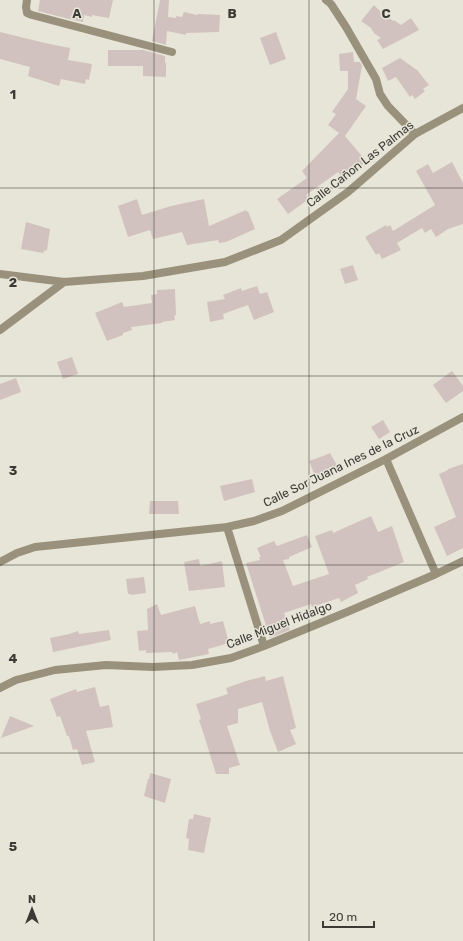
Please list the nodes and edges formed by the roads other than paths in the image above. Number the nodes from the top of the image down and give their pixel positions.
1 (27, 0) edge
2 (326, 0) edge
3 (172, 52) dead end
4 (463, 108) edge
5 (415, 134) junction
6 (0, 274) edge
7 (64, 282) junction
8 (0, 330) edge
9 (463, 417) edge
10 (386, 458) junction
11 (228, 527) junction
12 (463, 561) edge
13 (0, 562) edge
14 (436, 574) junction
15 (264, 646) junction
16 (0, 688) edge

1 - 3 street
2 - 5 street
4 - 5 street, Calle Cañon Las Palmas
5 - 7 street, Calle Cañon Las Palmas
6 - 7 street, Calle Cañon Las Palmas
7 - 8 street
9 - 10 street, Calle Sor Juana Ines de la Cruz
10 - 11 street, Calle Sor Juana Ines de la Cruz
10 - 14 street
11 - 13 street, Calle Sor Juana Ines de la Cruz
11 - 15 street
12 - 14 street, Calle Miguel Hidalgo
14 - 15 street, Calle Miguel Hidalgo
15 - 16 street, Calle Miguel Hidalgo

